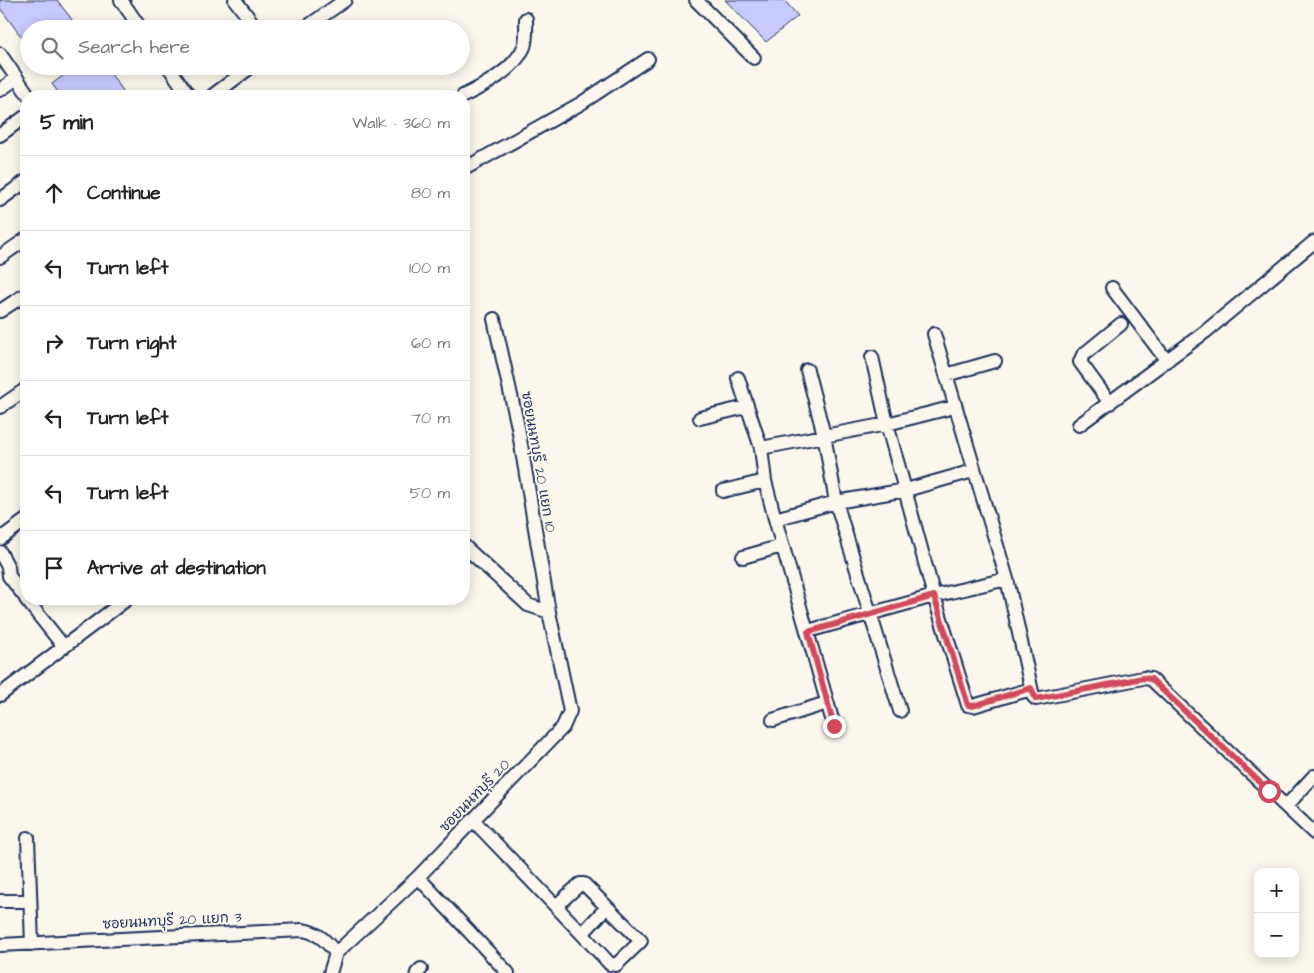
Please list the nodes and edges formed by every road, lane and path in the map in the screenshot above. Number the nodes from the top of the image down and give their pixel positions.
1 (121, 0) edge
2 (235, 0) edge
3 (345, 0) edge
4 (696, 0) edge
5 (135, 20) edge
6 (250, 20) edge
7 (317, 20) edge
8 (526, 20) dead end
9 (0, 54) edge
10 (754, 58) dead end
11 (648, 59) dead end
12 (174, 75) edge
13 (240, 75) edge
14 (17, 78) junction
15 (0, 90) edge
16 (25, 90) edge
17 (185, 90) edge
18 (220, 90) edge
19 (470, 93) edge
20 (20, 121) edge
21 (0, 136) edge
22 (470, 166) edge
23 (20, 185) edge
24 (0, 200) edge
25 (1314, 242) edge
26 (20, 243) edge
27 (0, 257) edge
28 (1112, 288) dead end
29 (20, 298) edge
30 (0, 311) edge
31 (494, 319) dead end
32 (1121, 324) dead end
33 (934, 334) dead end
34 (872, 357) dead end
35 (1167, 360) junction
36 (994, 361) dead end
37 (807, 370) dead end
38 (946, 376) junction
39 (738, 378) dead end
40 (20, 392) edge
41 (1110, 403) junction
42 (0, 407) edge
43 (746, 407) junction
44 (954, 407) junction
45 (700, 418) dead end
46 (887, 424) junction
47 (1080, 426) dead end
48 (824, 435) junction
49 (761, 448) junction
50 (973, 471) junction
51 (765, 481) junction
52 (723, 490) dead end
53 (906, 490) junction
54 (836, 502) junction
55 (775, 520) junction
56 (20, 524) edge
57 (0, 539) edge
58 (782, 546) junction
59 (0, 552) edge
60 (470, 552) edge
61 (743, 557) dead end
62 (1007, 579) junction
63 (20, 591) edge
64 (934, 596) junction
65 (31, 605) edge
66 (119, 605) edge
67 (549, 612) junction
68 (869, 614) junction
69 (808, 632) junction
70 (64, 646) junction
71 (1031, 688) junction
72 (0, 695) edge
73 (827, 702) junction
74 (900, 711) dead end
75 (773, 720) dead end
76 (834, 726) dead end
77 (1314, 776) edge
78 (1282, 803) junction
79 (473, 820) junction
80 (1314, 833) edge
81 (28, 838) dead end
82 (418, 877) junction
83 (0, 901) edge
84 (30, 901) junction
85 (556, 906) junction
86 (607, 907) junction
87 (582, 934) junction
88 (32, 944) junction
89 (0, 945) edge
90 (336, 953) junction
91 (330, 973) edge
92 (508, 973) edge

1 - 5 street
2 - 6 street
3 - 7 street
4 - 10 street
8 - 19 street
9 - 14 street
11 - 22 street
12 - 17 street
13 - 18 street
14 - 15 street
14 - 16 street
20 - 21 street
23 - 24 street
25 - 35 street
26 - 27 street
28 - 35 street
29 - 30 street
31 - 67 street, ซอยนนทบุรี 20 แยก 10
32 - 41 street
33 - 38 street
34 - 46 street
35 - 41 street
36 - 38 street
37 - 48 street
38 - 44 street
39 - 43 street
40 - 42 street
41 - 47 street
43 - 45 street
43 - 49 street
44 - 46 street
44 - 50 street
46 - 48 street
46 - 53 street
48 - 49 street
48 - 54 street
49 - 51 street
50 - 53 street
50 - 62 street
51 - 52 street
51 - 55 street
53 - 54 street
53 - 64 street
54 - 55 street
54 - 68 street
55 - 58 street
56 - 57 street
58 - 61 street
58 - 69 street
59 - 63 street
60 - 67 street
62 - 64 street
62 - 71 street
64 - 68 street
64 - 71 street
65 - 70 street
66 - 70 street
67 - 79 street, ซอยนนทบุรี 20
68 - 69 street
68 - 74 street
69 - 73 street
70 - 72 street
71 - 78 street
73 - 75 street
73 - 76 street
77 - 78 street
78 - 80 street
79 - 82 street, ซอยนนทบุรี 20
79 - 85 street
81 - 84 street
82 - 90 street, ซอยนนทบุรี 20
82 - 92 street
83 - 84 street
84 - 88 street
85 - 86 street
85 - 87 street
86 - 87 street
86 - 87 street
88 - 89 street, ซอยนนทบุรี 20 แยก 3
88 - 90 street, ซอยนนทบุรี 20 แยก 3
90 - 91 street

